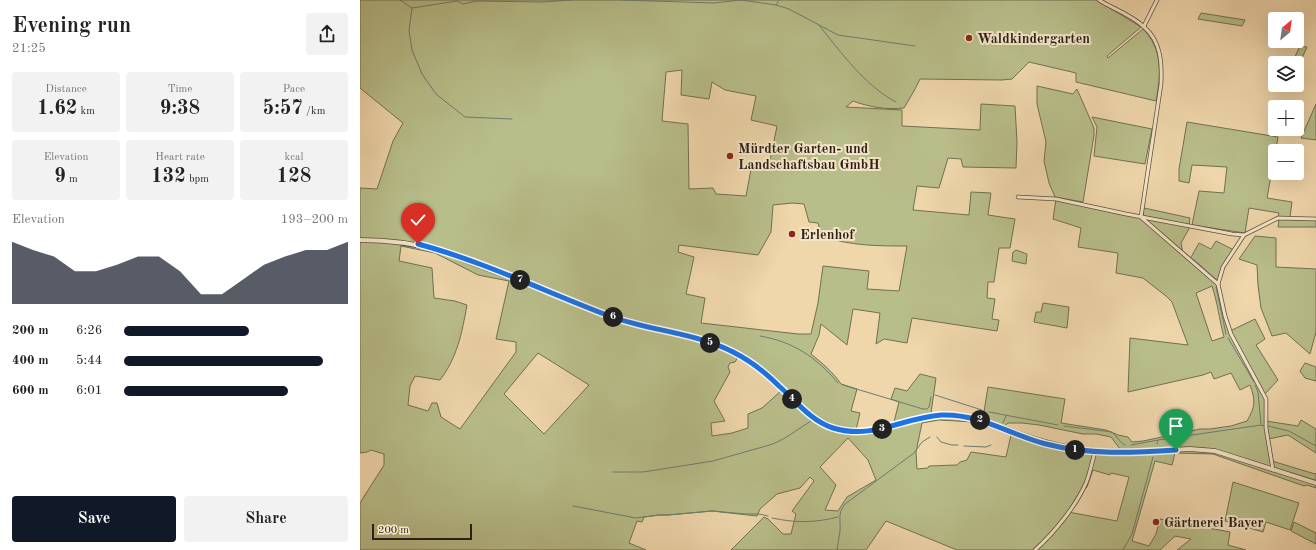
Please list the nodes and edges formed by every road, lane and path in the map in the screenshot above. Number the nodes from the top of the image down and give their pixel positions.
1 (1099, 0) edge
2 (1157, 0) edge
3 (1144, 26) junction
4 (1018, 197) dead end
5 (1141, 218) junction
6 (1316, 219) edge
7 (1244, 235) junction
8 (360, 240) edge
9 (1218, 284) junction
10 (1095, 452) junction
11 (1273, 470) junction
12 (1316, 483) edge
13 (1035, 550) edge

1 - 3 street
2 - 3 street
3 - 5 street
4 - 5 street
5 - 7 street
5 - 9 street
6 - 7 street
7 - 9 street
8 - 10 street
9 - 11 street
10 - 11 street
10 - 13 street
11 - 12 street

